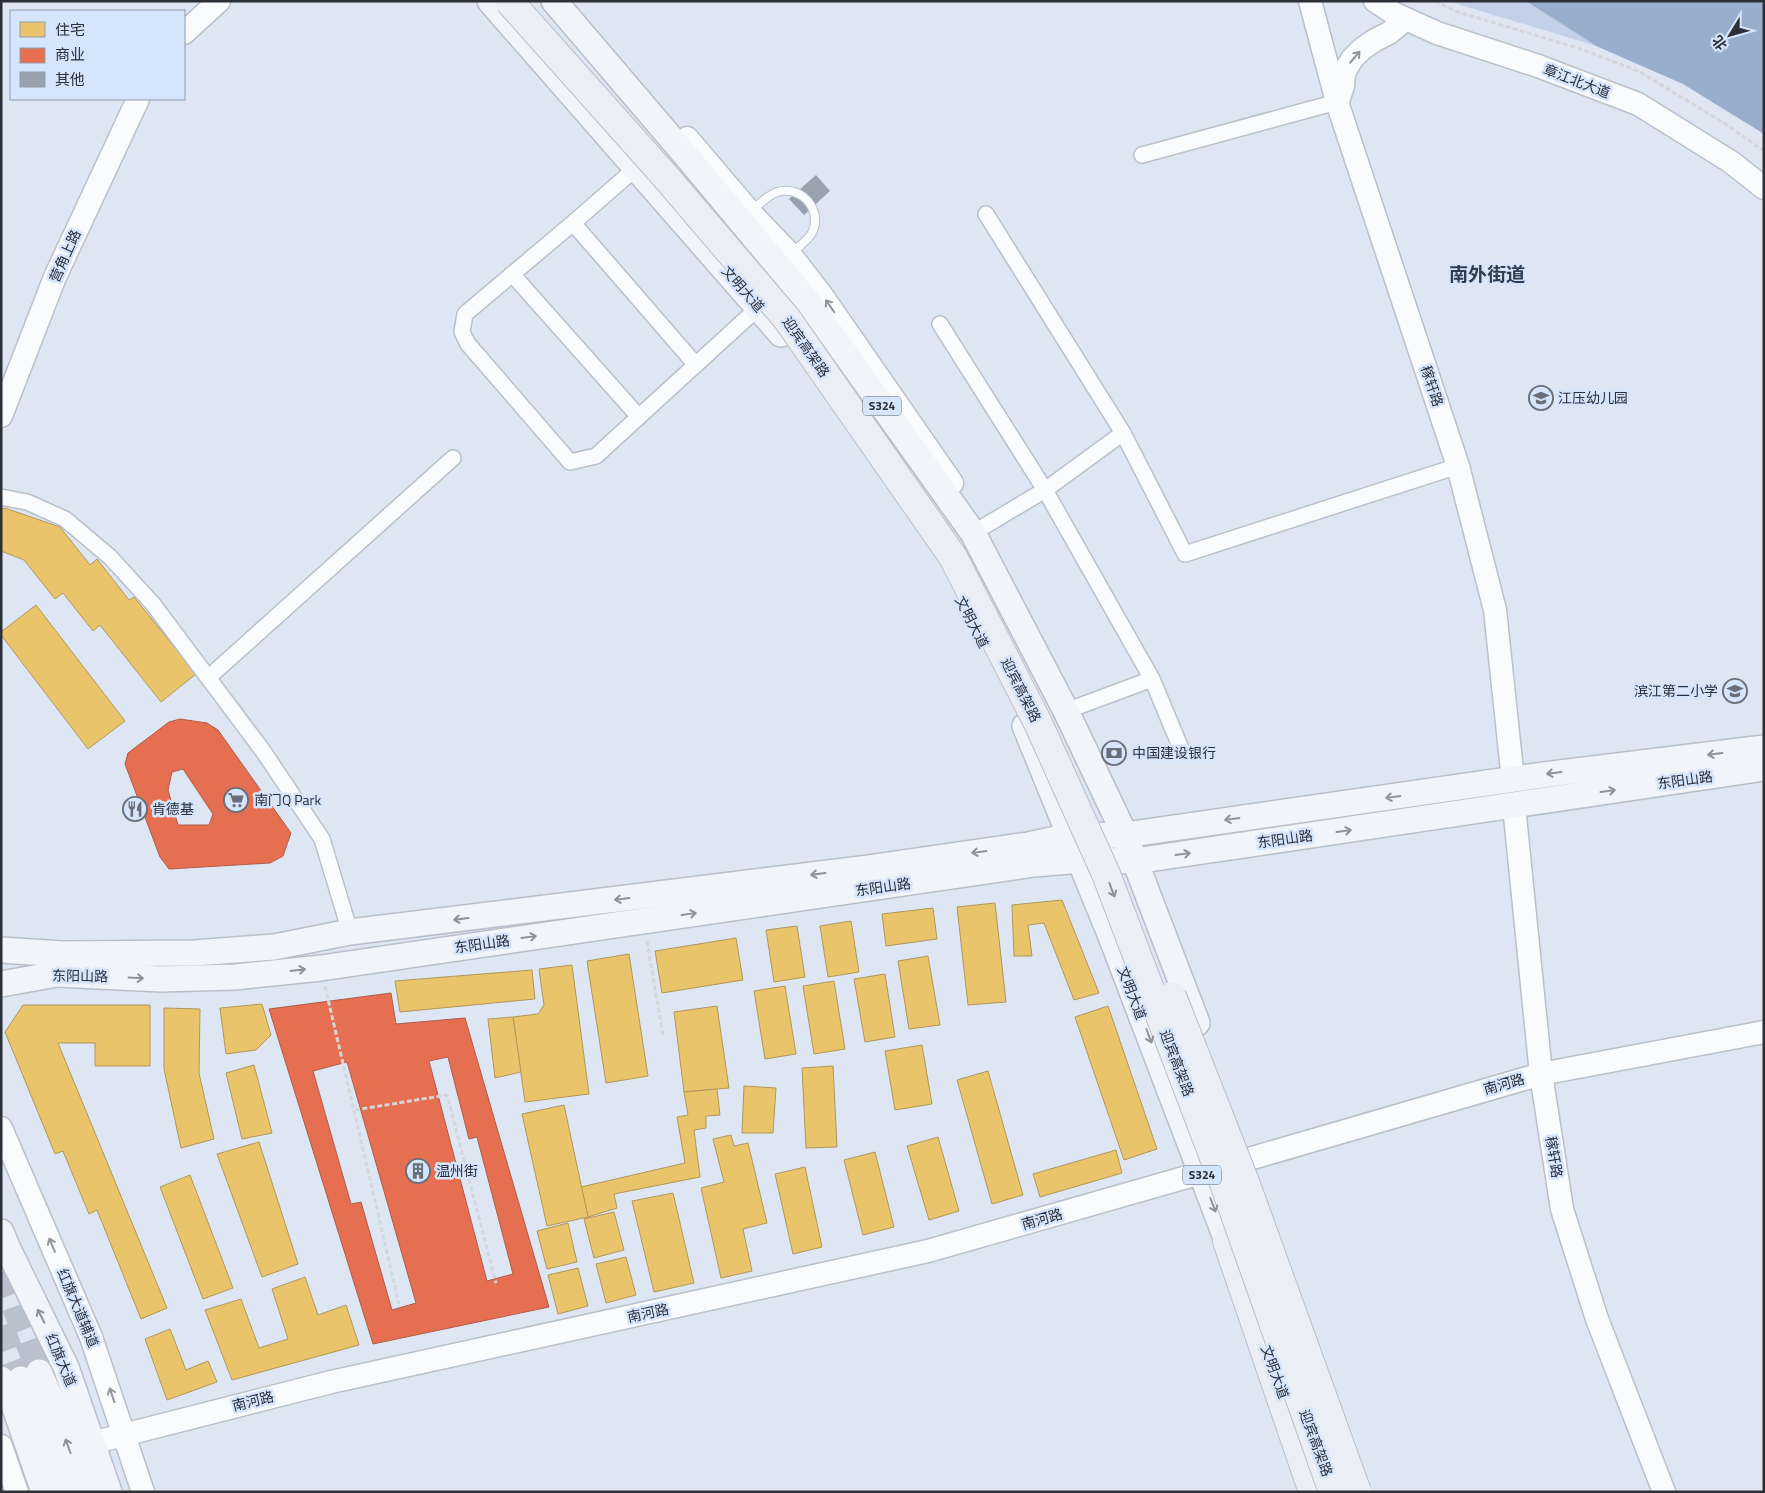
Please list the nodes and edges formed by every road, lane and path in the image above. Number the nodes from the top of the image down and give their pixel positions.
1 (219, 1) edge
2 (490, 1) edge
3 (509, 1) edge
4 (532, 1) edge
5 (554, 1) edge
6 (566, 1) edge
7 (1310, 1) edge
8 (1375, 1) edge
9 (1435, 1) edge
10 (1403, 10) edge
11 (185, 32) edge
12 (138, 100) edge
13 (1337, 102) junction
14 (1764, 151) edge
15 (1142, 155) dead end
16 (636, 168) junction
17 (1764, 171) edge
18 (1764, 188) edge
19 (750, 212) junction
20 (986, 214) dead end
21 (573, 223) junction
22 (790, 254) junction
23 (512, 274) junction
24 (759, 307) junction
25 (940, 324) dead end
26 (696, 365) junction
27 (1, 416) edge
28 (639, 417) junction
29 (1123, 433) junction
30 (453, 458) dead end
31 (1458, 466) junction
32 (1045, 490) junction
33 (1, 497) edge
34 (978, 530) junction
35 (210, 677) junction
36 (1152, 679) junction
37 (1071, 709) junction
38 (1764, 748) edge
39 (1182, 751) dead end
40 (1764, 768) edge
41 (1513, 780) junction
42 (1514, 806) junction
43 (1125, 835) junction
44 (1070, 836) junction
45 (1081, 860) junction
46 (1135, 861) junction
47 (644, 920) junction
48 (350, 932) junction
49 (1, 950) edge
50 (321, 968) junction
51 (1, 984) edge
52 (1764, 1032) edge
53 (663, 1035) dead end
54 (1541, 1074) junction
55 (354, 1110) junction
56 (1, 1128) edge
57 (1249, 1158) junction
58 (1201, 1173) junction
59 (1, 1232) edge
60 (1227, 1241) junction
61 (496, 1282) dead end
62 (399, 1304) dead end
63 (21, 1377) edge
64 (125, 1433) junction
65 (92, 1442) junction
66 (1, 1446) edge
67 (17, 1492) edge
68 (44, 1492) edge
69 (63, 1492) edge
70 (85, 1492) edge
71 (109, 1492) edge
72 (143, 1492) edge
73 (1314, 1492) edge
74 (1318, 1492) edge
75 (1333, 1492) edge
76 (1357, 1492) edge
77 (1371, 1492) edge
78 (1664, 1492) edge

1 - 11 street
2 - 16 main road, 文明大道 / S324
3 -> 75 highway, 迎宾高架路, bridge
4 - 76 highway, 迎宾高架路, bridge
5 - 34 main road, S324
6 - 19 street
7 - 13 street, 稼轩路
8 - 10 street, 章江北大道
9 - 14 path
13 -> 10 street
10 - 17 street, 章江北大道
10 - 18 street, 章江北大道
12 - 27 street, 营角上路
13 - 15 street
13 - 31 street, 稼轩路
16 - 21 street
16 - 24 main road, 文明大道 / S324
19 - 22 street
19 - 22 lane
20 - 29 street
21 - 23 street
21 - 26 street
34 -> 22 street
23 - 28 street
23 - 28 street
24 - 26 street
24 - 44 main road, 文明大道 / S324
25 - 32 street
26 - 28 street
29 - 31 street
29 - 32 street
30 - 35 street
31 - 41 street, 稼轩路
32 - 34 street
32 - 36 street
33 - 35 street
34 - 37 main road, S324
35 - 48 street
36 - 37 street
36 - 39 street
37 - 43 main road, S324
38 -> 41 main road, 东阳山路
42 -> 40 main road, 东阳山路
41 -> 43 main road, 东阳山路
46 -> 42 main road, 东阳山路
42 - 54 street, 稼轩路
43 - 44 main road, 东阳山路
43 - 46 main road, S324
44 - 45 main road, 文明大道 / S324
44 -> 48 main road, 东阳山路
45 - 46 main road, 东阳山路
47 -> 45 main road, 东阳山路
45 -> 58 main road, 文明大道 / S324
46 - 57 main road, S324
50 -> 47 main road, 东阳山路
47 - 53 path
48 - 49 main road, 东阳山路
51 -> 50 main road, 东阳山路
50 - 55 path
52 - 54 street, 南河路
54 - 57 street, 南河路
54 - 78 street, 稼轩路
55 - 61 path
55 - 62 path
64 -> 56 street, 红旗大道辅道
57 - 77 main road, S324
58 -> 60 main road, 文明大道 / S324
58 - 64 street, 南河路
65 -> 59 main road, 红旗大道
60 - 73 highway
60 - 74 main road, 文明大道 / S324
63 - 68 main road
63 - 69 main road
70 -> 63 main road
64 - 65 street, 南河路
64 - 72 street, 红旗大道辅道
65 - 71 main road, 红旗大道
66 - 67 street

